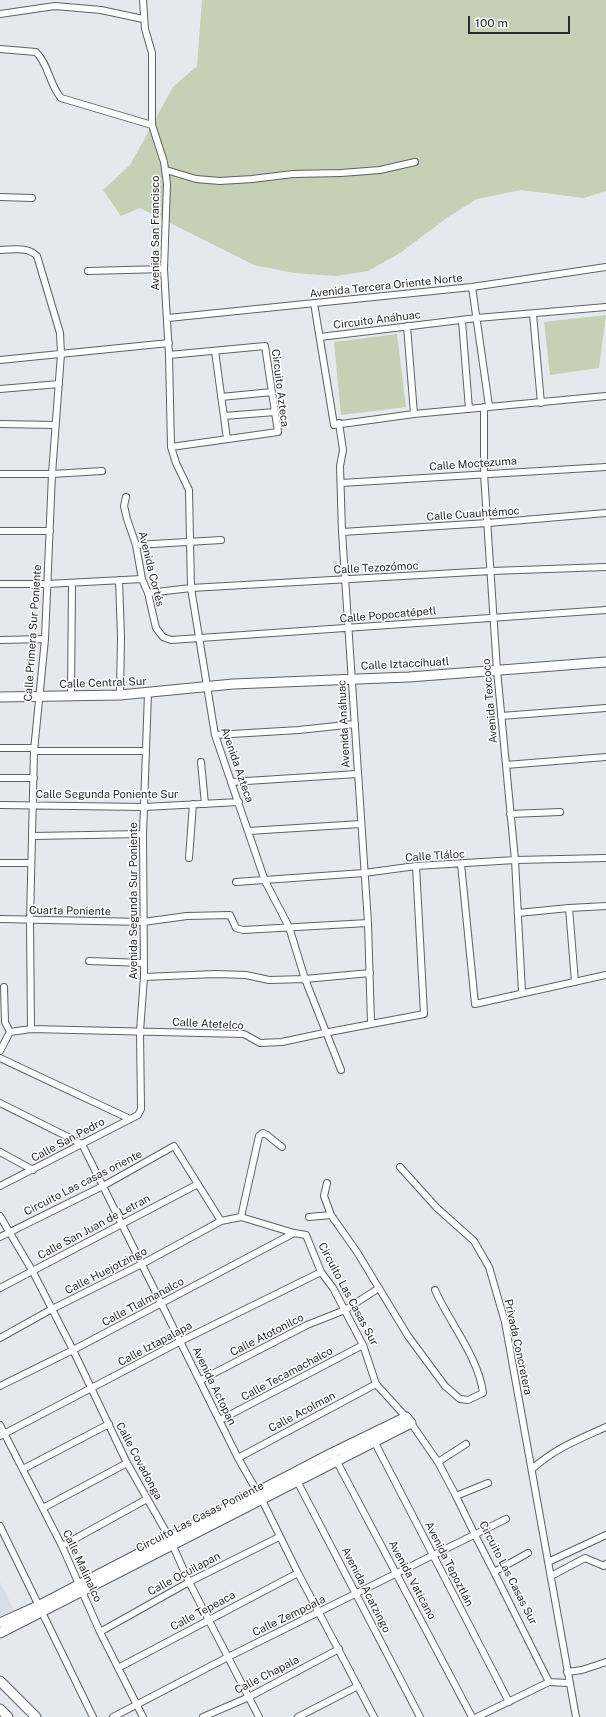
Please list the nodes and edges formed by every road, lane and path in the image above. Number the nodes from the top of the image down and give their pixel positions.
1 (143, 0) edge
2 (0, 14) edge
3 (143, 19) junction
4 (0, 49) edge
5 (152, 125) junction
6 (415, 162) dead end
7 (166, 170) junction
8 (0, 197) edge
9 (32, 198) dead end
10 (0, 250) edge
11 (606, 268) edge
12 (164, 269) junction
13 (88, 271) dead end
14 (472, 287) junction
15 (314, 303) junction
16 (606, 307) edge
17 (533, 314) junction
18 (168, 318) junction
19 (477, 318) junction
20 (462, 321) junction
21 (407, 326) junction
22 (320, 337) junction
23 (169, 343) junction
24 (215, 351) junction
25 (61, 354) junction
26 (169, 356) junction
27 (0, 360) edge
28 (59, 384) junction
29 (0, 389) edge
30 (272, 392) junction
31 (606, 396) edge
32 (221, 397) junction
33 (541, 403) junction
34 (486, 407) junction
35 (469, 409) junction
36 (275, 412) junction
37 (414, 414) junction
38 (224, 416) junction
39 (340, 423) junction
40 (0, 424) edge
41 (55, 425) junction
42 (227, 439) junction
43 (171, 447) junction
44 (606, 467) edge
45 (102, 471) dead end
46 (0, 474) edge
47 (52, 474) junction
48 (484, 474) junction
49 (341, 483) junction
50 (190, 490) joint
51 (126, 497) dead end
52 (606, 513) edge
53 (488, 523) junction
54 (0, 531) edge
55 (50, 531) junction
56 (342, 532) junction
57 (221, 540) dead end
58 (190, 542) junction
59 (136, 545) junction
60 (606, 568) edge
61 (492, 571) junction
62 (118, 580) junction
63 (142, 580) junction
64 (345, 580) junction
65 (72, 583) junction
66 (0, 584) edge
67 (47, 584) junction
68 (191, 588) junction
69 (148, 593) junction
70 (606, 610) edge
71 (494, 617) junction
72 (348, 629) junction
73 (200, 638) junction
74 (45, 639) junction
75 (0, 640) edge
76 (171, 640) joint
77 (606, 662) edge
78 (497, 670) junction
79 (352, 678) junction
80 (206, 686) junction
81 (148, 693) junction
82 (120, 695) junction
83 (0, 697) edge
84 (38, 697) junction
85 (70, 697) junction
86 (606, 708) edge
87 (501, 716) junction
88 (355, 724) junction
89 (214, 735) junction
90 (0, 748) edge
91 (34, 749) junction
92 (146, 751) junction
93 (606, 757) edge
94 (201, 762) dead end
95 (506, 765) junction
96 (357, 774) junction
97 (0, 778) edge
98 (34, 778) junction
99 (231, 782) junction
100 (239, 802) junction
101 (193, 804) junction
102 (205, 804) junction
103 (0, 805) edge
104 (34, 805) junction
105 (144, 807) junction
106 (560, 812) dead end
107 (510, 814) junction
108 (361, 824) junction
109 (248, 831) junction
110 (143, 834) junction
111 (33, 836) junction
112 (189, 858) dead end
113 (606, 858) edge
114 (515, 860) junction
115 (0, 862) edge
116 (31, 863) junction
117 (461, 864) junction
118 (416, 866) junction
119 (364, 874) junction
120 (265, 881) junction
121 (236, 882) dead end
122 (606, 906) edge
123 (570, 908) junction
124 (518, 913) junction
125 (0, 919) edge
126 (30, 921) junction
127 (143, 922) junction
128 (368, 923) junction
129 (289, 927) junction
130 (89, 961) dead end
131 (143, 963) junction
132 (370, 973) junction
133 (606, 975) edge
134 (144, 977) junction
135 (304, 979) junction
136 (575, 982) junction
137 (4, 987) dead end
138 (522, 992) junction
139 (371, 1023) junction
140 (31, 1029) junction
141 (140, 1031) junction
142 (10, 1032) junction
143 (324, 1033) junction
144 (0, 1051) edge
145 (0, 1058) edge
146 (341, 1070) dead end
147 (0, 1103) edge
148 (141, 1109) joint
149 (130, 1119) junction
150 (82, 1144) junction
151 (282, 1147) dead end
152 (0, 1152) edge
153 (400, 1167) dead end
154 (33, 1170) junction
155 (327, 1183) dead end
156 (198, 1184) junction
157 (0, 1186) edge
158 (103, 1186) junction
159 (331, 1214) junction
160 (0, 1216) edge
161 (241, 1217) junction
162 (309, 1217) dead end
163 (221, 1221) junction
164 (121, 1224) junction
165 (9, 1232) junction
166 (294, 1233) junction
167 (0, 1237) edge
168 (142, 1264) junction
169 (33, 1272) junction
170 (321, 1272) junction
171 (0, 1288) edge
172 (379, 1288) junction
173 (435, 1290) dead end
174 (162, 1303) junction
175 (52, 1310) junction
176 (345, 1310) junction
177 (0, 1338) edge
178 (181, 1341) junction
179 (363, 1345) junction
180 (74, 1350) junction
181 (201, 1380) junction
182 (376, 1384) junction
183 (0, 1386) edge
184 (91, 1389) junction
185 (220, 1420) junction
186 (409, 1420) junction
187 (109, 1424) junction
188 (0, 1425) edge
189 (606, 1428) edge
190 (2, 1435) edge
191 (372, 1438) junction
192 (466, 1444) dead end
193 (335, 1457) junction
194 (238, 1458) junction
195 (438, 1462) junction
196 (127, 1463) junction
197 (23, 1469) junction
198 (532, 1469) junction
199 (295, 1477) junction
200 (488, 1483) dead end
201 (259, 1496) junction
202 (456, 1496) junction
203 (147, 1499) junction
204 (43, 1508) junction
205 (506, 1520) dead end
206 (0, 1526) edge
207 (474, 1535) junction
208 (606, 1535) edge
209 (279, 1537) junction
210 (171, 1541) junction
211 (62, 1546) junction
212 (528, 1553) dead end
213 (433, 1555) junction
214 (548, 1562) junction
215 (605, 1566) edge
216 (494, 1572) junction
217 (298, 1573) junction
218 (397, 1574) junction
219 (551, 1576) junction
220 (189, 1582) junction
221 (80, 1588) junction
222 (357, 1593) junction
223 (41, 1608) junction
224 (320, 1613) junction
225 (209, 1619) junction
226 (0, 1623) edge
227 (100, 1632) junction
228 (0, 1633) edge
229 (339, 1649) junction
230 (228, 1657) junction
231 (606, 1662) edge
232 (118, 1668) junction
233 (567, 1672) junction
234 (0, 1681) edge
235 (549, 1682) junction
236 (568, 1683) junction
237 (358, 1686) junction
238 (249, 1697) junction
239 (509, 1702) junction
240 (137, 1705) junction
241 (0, 1709) edge
242 (8, 1717) edge
243 (36, 1717) edge
244 (93, 1717) edge
245 (113, 1717) edge
246 (143, 1717) edge
247 (203, 1717) edge
248 (259, 1717) edge
249 (298, 1717) edge
250 (374, 1717) edge
251 (420, 1717) edge
252 (472, 1717) edge
253 (477, 1717) edge
254 (576, 1717) edge

1 - 3 street, Avenida San Francisco
2 - 3 street
3 - 5 street, Avenida San Francisco
4 - 5 street
5 - 7 street, Avenida San Francisco
6 - 7 street
7 - 12 street, Avenida San Francisco
8 - 9 street
10 - 25 street, Calle Primera Sur Poniente
11 - 14 street, Avenida Tercera Oriente Norte
12 - 13 street
12 - 18 street, Avenida San Francisco
14 - 15 street, Avenida Tercera Oriente Norte
14 - 19 street, Avenida Texcoco
15 - 18 street, Avenida Tercera Oriente Norte
15 - 22 street
16 - 17 street, Circuito Anáhuac
17 - 19 street, Circuito Anáhuac
17 - 33 street
18 - 23 street, Avenida San Francisco
19 - 20 street, Circuito Anáhuac
19 - 34 street, Avenida Texcoco
20 - 21 street, Circuito Anáhuac
20 - 35 street
21 - 22 street, Circuito Anáhuac
21 - 37 street
22 - 39 street, Circuito Anáhuac
23 - 25 street
23 - 26 street, Avenida San Francisco
24 - 26 street, Circuito Azteca
24 - 30 street, Circuito Azteca
24 - 32 street
25 - 27 street
25 - 28 street, Calle Primera Sur Poniente
26 - 43 street, Avenida San Francisco
28 - 29 street
28 - 41 street, Calle Primera Sur Poniente
30 - 32 street
30 - 36 street, Circuito Azteca
31 - 33 street
32 - 38 street
33 - 34 street
34 - 35 street
34 - 48 street, Avenida Texcoco
35 - 37 street
36 - 38 street
36 - 42 street, Circuito Azteca
37 - 39 street
38 - 42 street
39 - 49 street, Avenida Anáhuac
40 - 41 street
41 - 47 street, Calle Primera Sur Poniente
42 - 43 street, Circuito Azteca
43 - 50 street, Avenida San Francisco
44 - 48 street, Calle Moctezuma
45 - 47 street
46 - 47 street
47 - 55 street, Calle Primera Sur Poniente
48 - 49 street, Calle Moctezuma
48 - 53 street, Avenida Texcoco
49 - 56 street, Avenida Anáhuac
50 - 58 street, Avenida Azteca
51 - 59 street, Avenida Cortés
52 - 53 street, Calle Cuauhtémoc
53 - 56 street, Calle Cuauhtémoc
53 - 61 street, Avenida Texcoco
54 - 55 street
55 - 67 street, Calle Primera Sur Poniente
56 - 64 street, Avenida Anáhuac
57 - 58 street
58 - 59 street
58 - 68 street, Avenida Azteca
59 - 63 street, Avenida Cortés
60 - 61 street, Calle Tezozómoc
61 - 64 street, Calle Tezozómoc
61 - 71 street, Avenida Texcoco
62 - 63 street
62 - 65 street
62 - 82 street
63 - 69 street, Avenida Cortés
64 - 68 street, Calle Tezozómoc
64 - 72 street, Avenida Anáhuac
65 - 67 street
65 - 85 street
66 - 67 street
67 - 74 street, Calle Primera Sur Poniente
68 - 69 street, Calle Tezozómoc
68 - 73 street, Avenida Azteca
69 - 76 street, Avenida Cortés
70 - 71 street, Calle Popocatépetl
71 - 72 street, Calle Popocatépetl
71 - 78 street, Avenida Texcoco
72 - 73 street, Calle Popocatépetl
72 - 79 street, Avenida Anáhuac
73 - 76 street, Calle Popocatépetl
73 - 80 street, Avenida Azteca
74 - 75 street
74 - 84 street, Calle Primera Sur Poniente
77 - 78 street, Calle Iztaccíhuatl
78 - 79 street, Calle Iztaccíhuatl
78 - 87 street, Avenida Texcoco
79 - 80 street, Calle Iztaccíhuatl
79 - 88 street, Avenida Anáhuac
80 - 81 street, Calle Central Sur
80 - 89 street, Avenida Azteca
81 - 82 street, Calle Central Sur
81 - 92 street, Avenida Segunda Sur Poniente
82 - 85 street, Calle Central Sur
83 - 84 street, Calle Central Sur
84 - 85 street, Calle Central Sur
84 - 91 street, Calle Primera Sur Poniente
86 - 87 street
87 - 95 street, Avenida Texcoco
88 - 89 street
88 - 96 street, Avenida Anáhuac
89 - 99 street, Avenida Azteca
90 - 91 street
91 - 92 street
91 - 98 street, Calle Primera Sur Poniente
92 - 105 street, Avenida Segunda Sur Poniente
93 - 95 street
94 - 102 street
95 - 107 street, Avenida Texcoco
96 - 99 street
96 - 108 street, Avenida Anáhuac
97 - 98 street
98 - 104 street, Calle Primera Sur Poniente
99 - 100 street, Avenida Azteca
100 - 102 street, Calle Segunda Poniente Sur
100 - 109 street, Avenida Azteca
101 - 102 street, Calle Segunda Poniente Sur
101 - 105 street, Calle Segunda Poniente Sur
101 - 112 street
103 - 104 street, Calle Segunda Poniente Sur
104 - 105 street, Calle Segunda Poniente Sur
104 - 111 street, Calle Primera Sur Poniente
105 - 110 street, Avenida Segunda Sur Poniente
106 - 107 street
107 - 114 street, Avenida Texcoco
108 - 109 street
108 - 119 street, Avenida Anáhuac
109 - 120 street, Avenida Azteca
110 - 111 street
110 - 127 street, Avenida Segunda Sur Poniente
111 - 116 street, Calle Primera Sur Poniente
113 - 114 street, Calle Tláloc
114 - 117 street, Calle Tláloc
114 - 124 street, Avenida Texcoco
115 - 116 street
116 - 126 street, Calle Primera Sur Poniente
117 - 118 street, Calle Tláloc
117 - 138 street
118 - 119 street, Calle Tláloc
118 - 139 street, Calle Atetelco
119 - 120 street, Calle Tláloc
119 - 128 street, Avenida Anáhuac
120 - 121 street, Calle Tláloc
120 - 129 street, Avenida Azteca
122 - 123 street
123 - 124 street
123 - 136 street
124 - 138 street, Avenida Texcoco
125 - 126 street, Cuarta Poniente
126 - 127 street, Cuarta Poniente
126 - 140 street, Calle Primera Sur Poniente
127 - 129 street, Cuarta Poniente
127 - 131 street, Avenida Segunda Sur Poniente
128 - 129 street
128 - 132 street, Avenida Anáhuac
129 - 135 street, Avenida Azteca
130 - 131 street
131 - 134 street, Avenida Segunda Sur Poniente
132 - 135 street
132 - 139 street, Avenida Anáhuac
133 - 136 street
134 - 135 street
134 - 141 street, Avenida Segunda Sur Poniente
135 - 143 street, Avenida Azteca
136 - 138 street
137 - 142 street
139 - 143 street, Calle Atetelco
140 - 141 street, Calle Atetelco
140 - 142 street, Calle Atetelco
141 - 143 street, Calle Atetelco
141 - 148 street, Avenida Segunda Sur Poniente
142 - 144 street
143 - 146 street, Avenida Azteca
145 - 149 street
147 - 150 street
148 - 149 street, Calle San Pedro
149 - 150 street, Calle San Pedro
150 - 154 street, Calle San Pedro
150 - 158 street, Avenida Actopan
151 - 161 street
152 - 154 street
153 - 198 street, Privada Concretera
154 - 157 street, Calle San Pedro
155 - 159 street
156 - 158 street, Circuito Las casas oriente
156 - 163 street
156 - 164 street, Calle San Juan de Letran
158 - 164 street, Avenida Actopan
158 - 165 street, Circuito Las casas oriente
159 - 162 street
159 - 172 street
160 - 165 street, Calle Covadonga
161 - 163 street, Circuito Las Casas Sur
161 - 166 street, Circuito Las Casas Sur
163 - 168 street, Calle Huejotzingo
164 - 168 street, Avenida Actopan
164 - 169 street, Calle San Juan de Letran
165 - 167 street, Circuito Las casas oriente
165 - 169 street, Calle Covadonga
166 - 170 street, Circuito Las Casas Sur
166 - 174 street, Calle Tlalmanalco
168 - 174 street, Avenida Actopan
168 - 175 street, Calle Huejotzingo
169 - 171 street, Calle San Juan de Letran
169 - 175 street, Calle Covadonga
170 - 176 street, Circuito Las Casas Sur
170 - 178 street, Calle Iztapalapa
172 - 173 street
172 - 176 street, Calle Atotonilco
174 - 178 street, Avenida Actopan
174 - 180 street, Calle Tlalmanalco
175 - 177 street, Calle Huejotzingo
175 - 180 street, Calle Covadonga
176 - 179 street, Circuito Las Casas Sur
176 - 181 street, Calle Atotonilco
178 - 181 street, Avenida Actopan
178 - 184 street, Calle Iztapalapa
179 - 182 street, Circuito Las Casas Sur
179 - 185 street, Calle Tecamachalco
180 - 183 street, Calle Tlalmanalco
180 - 184 street, Calle Covadonga
181 - 185 street, Avenida Actopan
182 - 186 street, Circuito Las Casas Sur
182 - 194 street, Calle Acolman
184 - 187 street, Calle Covadonga
184 - 190 street, Calle Iztapalapa
185 - 194 street, Avenida Actopan
186 - 191 street, Circuito Las Casas Poniente
186 - 195 street, Circuito Las Casas Sur
187 - 196 street, Calle Covadonga
187 - 197 street
188 - 190 street, Calle Malinalco
189 - 198 street
190 - 197 street, Calle Malinalco
191 - 193 street, Circuito Las Casas Poniente
191 - 213 street, Avenida Tepoztlán
192 - 195 street
193 - 199 street, Circuito Las Casas Poniente
193 - 218 street, Avenida Vaticano
194 - 201 street, Avenida Actopan
195 - 202 street, Circuito Las Casas Sur
196 - 203 street, Calle Covadonga
196 - 204 street
197 - 204 street, Calle Malinalco
198 - 214 street, Privada Concretera
199 - 201 street, Circuito Las Casas Poniente
199 - 222 street, Avenida Acatzingo
200 - 202 street
201 - 209 street, Avenida Actopan
201 - 210 street, Circuito Las Casas Poniente
202 - 207 street, Circuito Las Casas Sur
203 - 210 street, Calle Covadonga
203 - 211 street
204 - 211 street, Calle Malinalco
205 - 207 street, Calle Zempoala
206 - 223 street
207 - 213 street, Calle Zempoala
207 - 216 street, Circuito Las Casas Sur
208 - 214 street
209 - 217 street, Avenida Actopan
209 - 220 street, Calle Ocuilapan
210 - 220 street, Calle Covadonga
210 - 221 street, Circuito Las Casas Poniente
211 - 221 street, Calle Malinalco
212 - 216 street
213 - 218 street, Calle Zempoala
213 - 239 street, Avenida Tepoztlán
214 - 219 street, Privada Concretera
215 - 219 street
216 - 235 street, Circuito Las Casas Sur
217 - 224 street, Avenida Actopan
217 - 225 street, Calle Tepeaca
218 - 222 street, Calle Zempoala
218 - 252 street, Avenida Vaticano
219 - 233 street, Privada Concretera
220 - 225 street, Calle Covadonga
220 - 227 street, Calle Ocuilapan
221 - 223 street, Circuito Las Casas Poniente
221 - 227 street, Calle Malinalco
222 - 224 street, Calle Zempoala
222 - 251 street, Avenida Acatzingo
223 - 226 street, Circuito Las Casas Poniente
223 - 228 street, Circuito Las Casas Poniente
223 - 244 street
224 - 229 street, Avenida Actopan
224 - 230 street, Calle Zempoala
225 - 230 street, Calle Covadonga
225 - 232 street, Calle Tepeaca
227 - 232 street, Calle Malinalco
229 - 237 street, Avenida Actopan
229 - 238 street, Calle Chapala
230 - 238 street, Calle Covadonga
230 - 240 street, Calle Zempoala
231 - 233 street
232 - 240 street, Calle Malinalco
233 - 236 street, Privada Concretera
234 - 243 street
235 - 236 street
235 - 239 street
236 - 254 street, Privada Concretera
237 - 249 street
237 - 250 street, Avenida Actopan
238 - 247 street, Calle Chapala
238 - 248 street, Calle Covadonga
239 - 253 street
240 - 245 street, Calle Zempoala
240 - 246 street, Calle Malinalco
241 - 242 street

